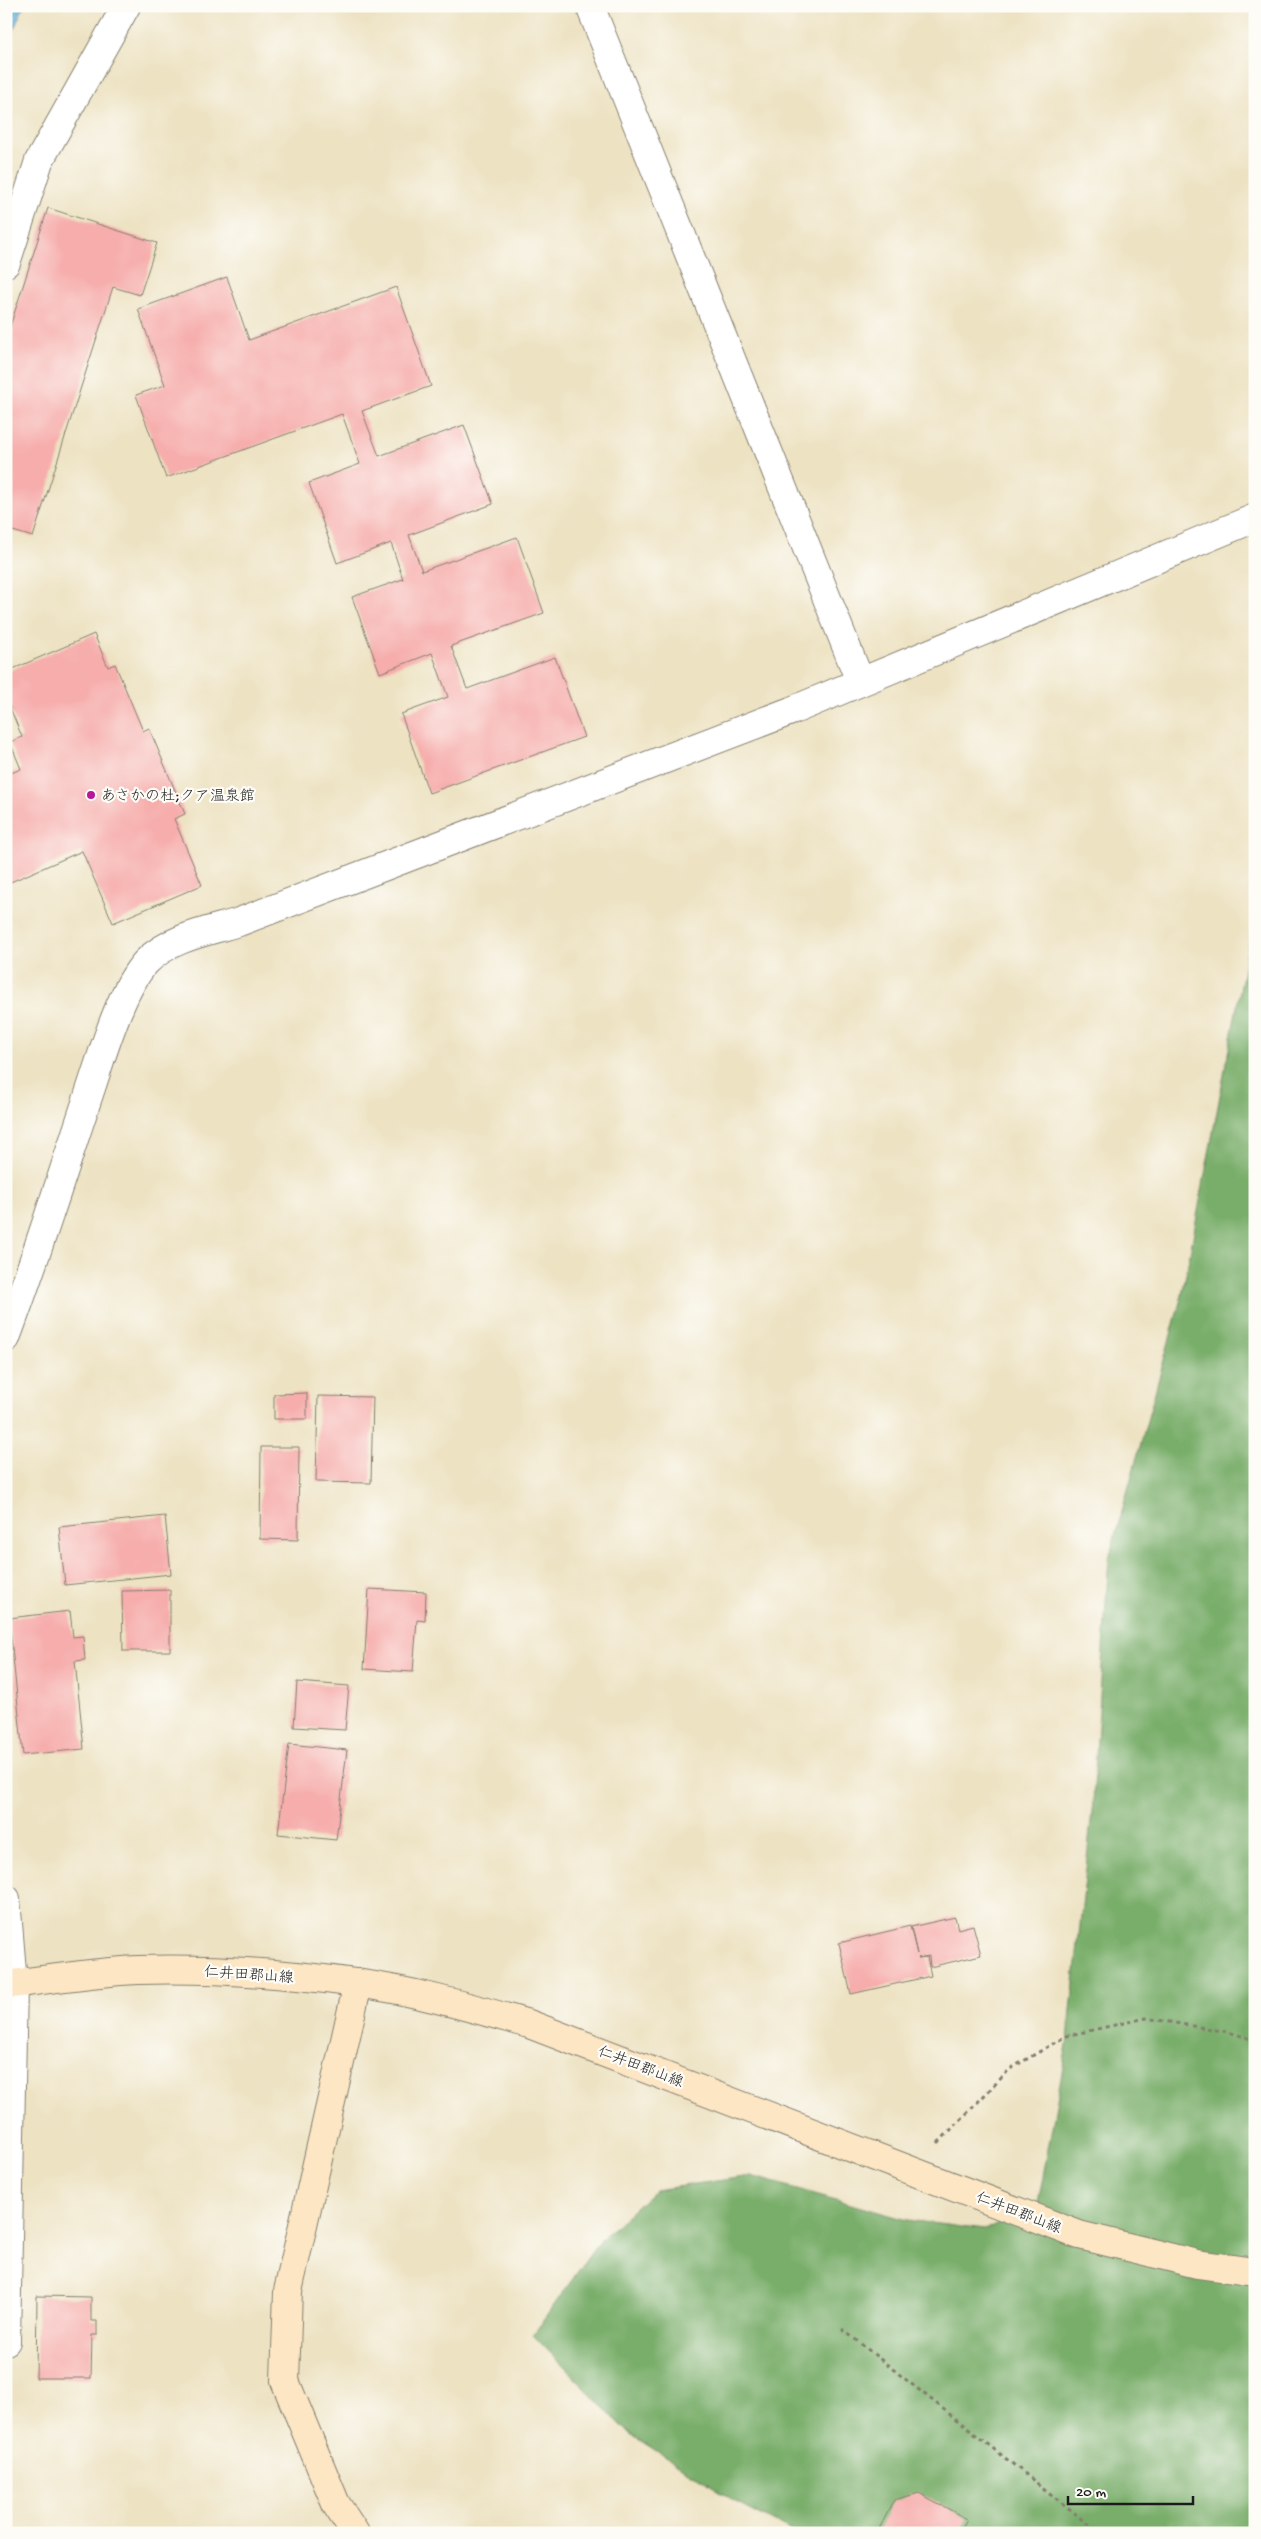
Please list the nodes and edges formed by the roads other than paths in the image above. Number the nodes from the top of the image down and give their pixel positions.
1 (126, 6) edge
2 (590, 6) edge
3 (6, 263) edge
4 (1255, 518) edge
5 (860, 681) junction
6 (6, 1338) edge
7 (6, 1900) edge
8 (358, 1983) junction
9 (10, 1985) edge
10 (1255, 2272) edge
11 (6, 2340) edge
12 (354, 2533) edge

1 - 3 street
2 - 5 street
4 - 5 street
5 - 6 street
7 - 9 street
8 - 9 main road, 仁井田郡山線
8 - 10 main road, 仁井田郡山線
8 - 12 main road
9 - 11 street

